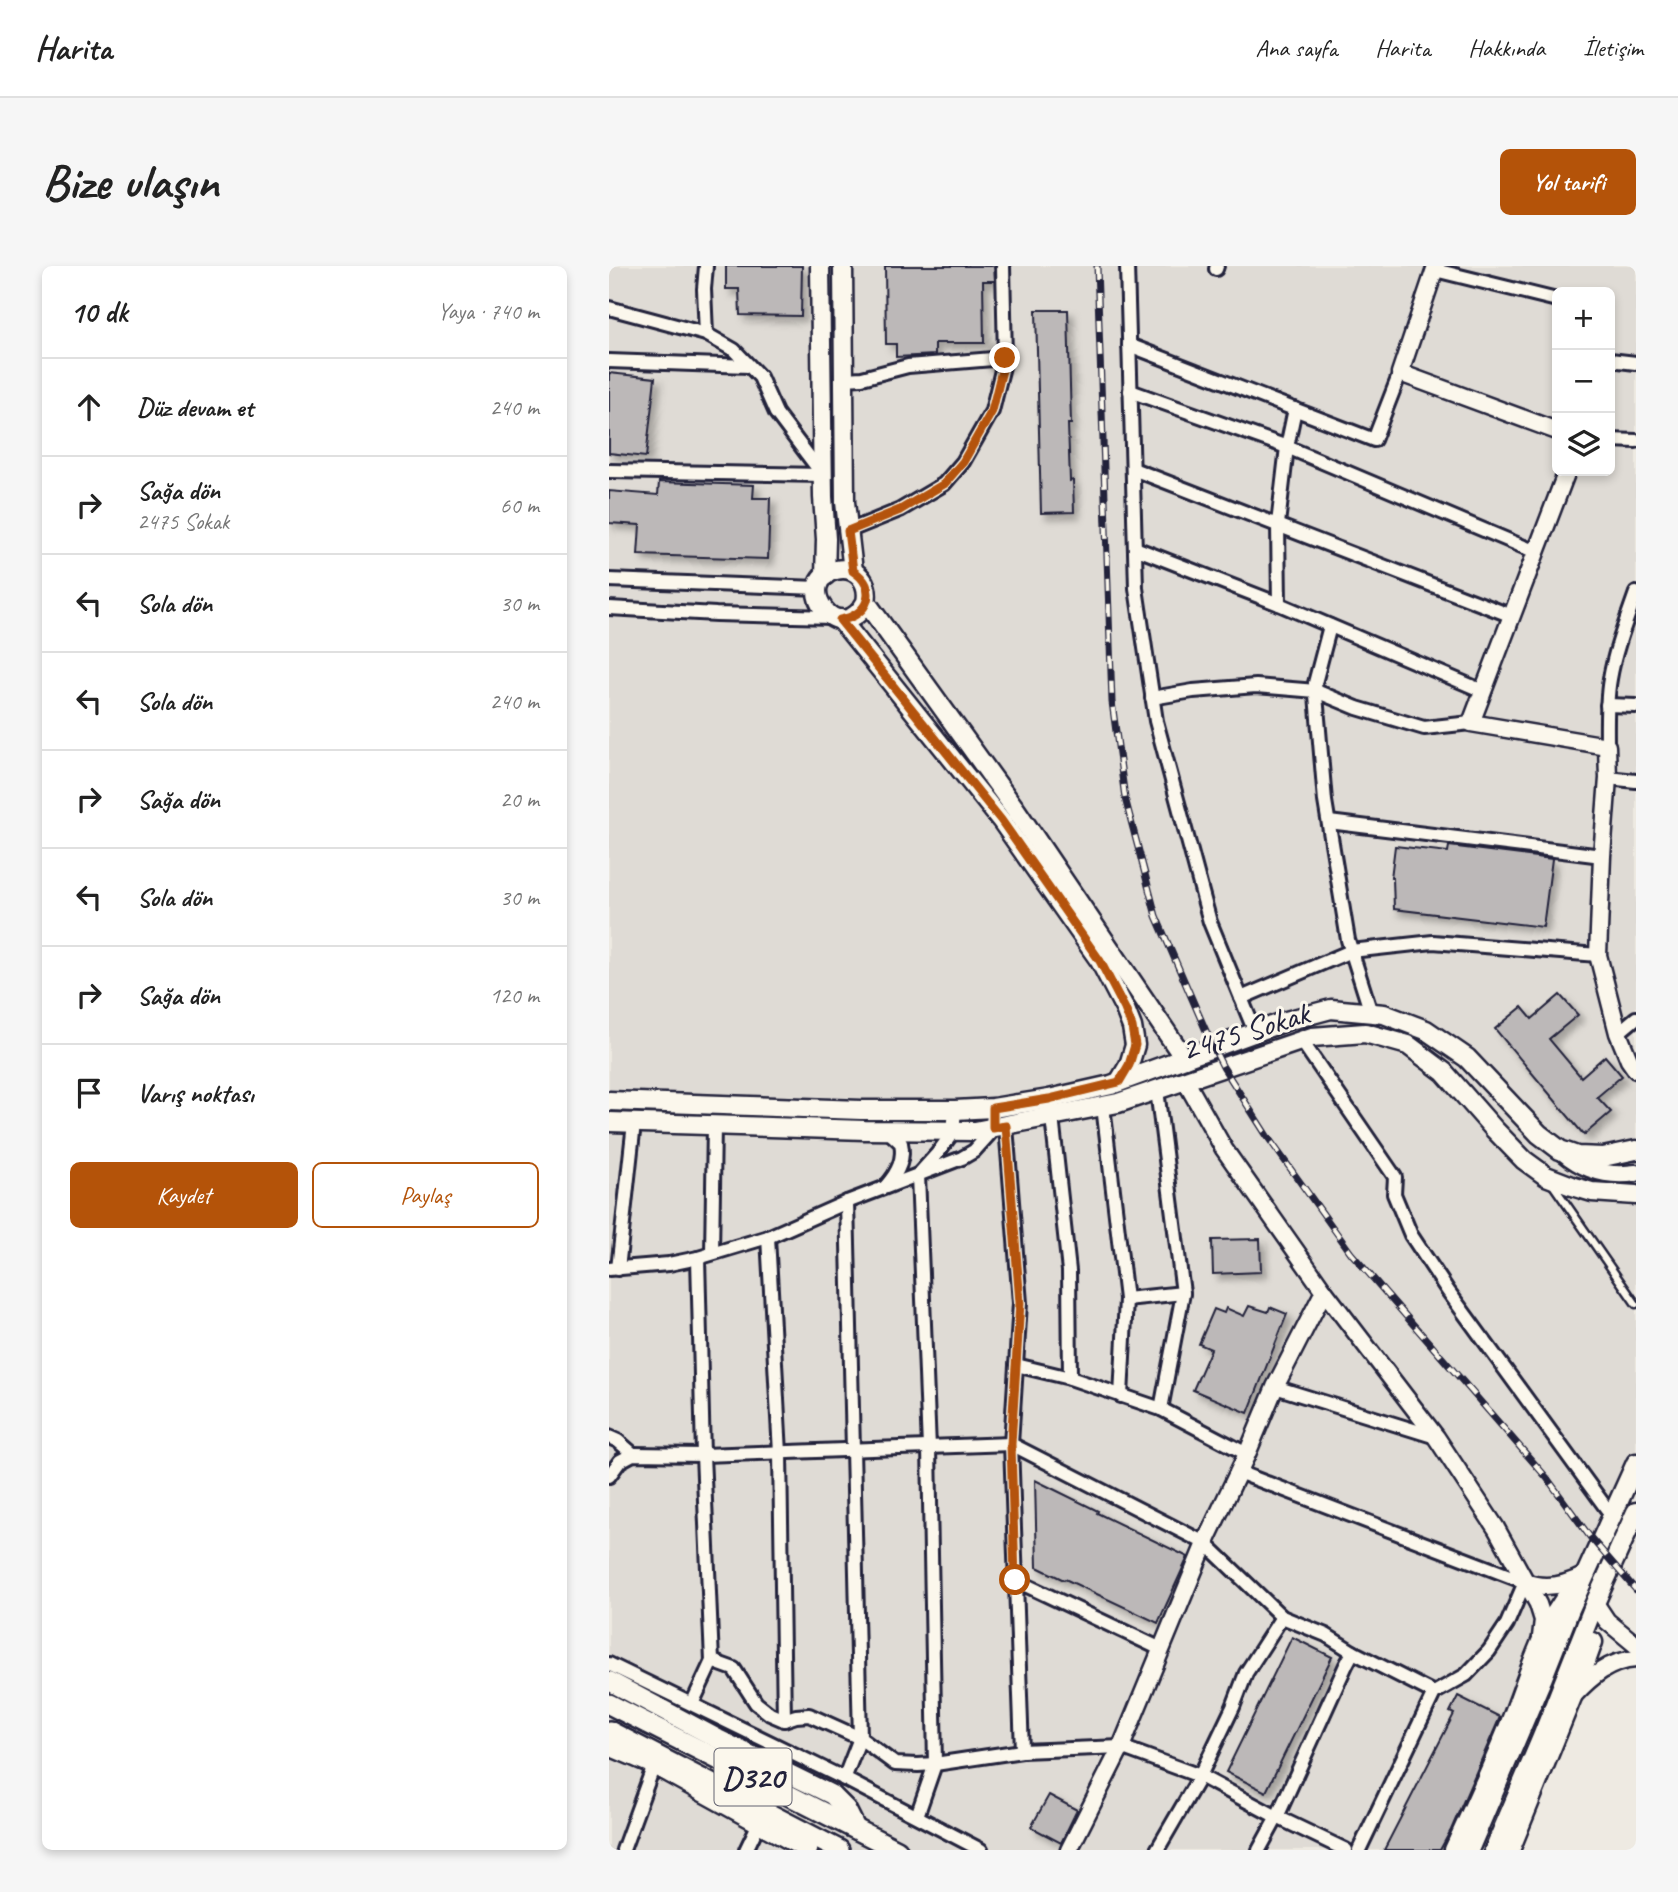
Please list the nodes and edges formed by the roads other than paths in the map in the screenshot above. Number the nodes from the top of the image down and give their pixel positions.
1 (706, 266) edge
2 (820, 266) edge
3 (843, 266) edge
4 (1003, 266) edge
5 (1127, 266) edge
6 (1435, 268) edge
7 (1552, 299) edge
8 (609, 308) edge
9 (706, 334) junction
10 (1129, 345) junction
11 (1005, 358) junction
12 (609, 361) edge
13 (1615, 361) edge
14 (1636, 363) edge
15 (749, 366) junction
16 (1400, 373) junction
17 (845, 379) junction
18 (1131, 391) junction
19 (1295, 409) junction
20 (1552, 429) edge
21 (1615, 440) edge
22 (1636, 441) edge
23 (1287, 447) junction
24 (1133, 469) junction
25 (609, 471) edge
26 (823, 475) junction
27 (1565, 476) edge
28 (1278, 524) junction
29 (848, 531) junction
30 (1135, 548) junction
31 (1536, 552) junction
32 (853, 571) junction
33 (609, 580) edge
34 (821, 582) junction
35 (1636, 593) edge
36 (866, 603) junction
37 (1279, 604) junction
38 (609, 608) edge
39 (1512, 616) junction
40 (836, 618) junction
41 (1330, 626) junction
42 (1316, 691) junction
43 (1483, 691) junction
44 (1152, 698) junction
45 (1607, 705) junction
46 (1636, 706) edge
47 (1471, 723) junction
48 (1607, 746) junction
49 (1608, 778) junction
50 (1636, 781) edge
51 (1329, 822) junction
52 (1602, 856) junction
53 (1351, 951) junction
54 (1598, 955) junction
55 (1241, 998) junction
56 (1371, 1013) junction
57 (1636, 1018) edge
58 (1255, 1032) junction
59 (1618, 1033) junction
60 (1301, 1040) junction
61 (1184, 1058) junction
62 (1636, 1070) edge
63 (1185, 1080) junction
64 (1119, 1082) junction
65 (1157, 1090) junction
66 (609, 1101) edge
67 (1103, 1106) junction
68 (993, 1108) junction
69 (955, 1110) junction
70 (1052, 1116) junction
71 (609, 1122) edge
72 (634, 1122) junction
73 (714, 1125) junction
74 (1000, 1127) junction
75 (888, 1131) junction
76 (953, 1132) junction
77 (1560, 1150) junction
78 (1636, 1150) edge
79 (1636, 1173) edge
80 (918, 1175) junction
81 (1546, 1175) junction
82 (884, 1188) junction
83 (1636, 1195) edge
84 (847, 1202) junction
85 (768, 1237) junction
86 (712, 1253) junction
87 (698, 1258) junction
88 (613, 1269) edge
89 (1324, 1291) junction
90 (1183, 1293) junction
91 (1126, 1299) junction
92 (1636, 1304) edge
93 (1016, 1365) junction
94 (1070, 1378) junction
95 (1275, 1387) junction
96 (1121, 1396) junction
97 (1161, 1409) junction
98 (609, 1437) edge
99 (1436, 1437) junction
100 (1011, 1444) junction
101 (929, 1448) junction
102 (854, 1450) junction
103 (780, 1453) junction
104 (632, 1454) junction
105 (1247, 1454) junction
106 (703, 1455) junction
107 (1636, 1463) edge
108 (1238, 1472) junction
109 (609, 1476) edge
110 (1636, 1512) edge
111 (1612, 1516) junction
112 (1205, 1543) junction
113 (1585, 1575) junction
114 (1015, 1580) junction
115 (1525, 1582) junction
116 (1595, 1603) junction
117 (1282, 1617) junction
118 (1636, 1645) edge
119 (1539, 1648) junction
120 (1161, 1649) junction
121 (1353, 1652) junction
122 (1636, 1659) edge
123 (712, 1661) junction
124 (609, 1664) edge
125 (609, 1681) edge
126 (1434, 1693) junction
127 (1574, 1695) junction
128 (609, 1704) edge
129 (692, 1704) junction
130 (784, 1720) junction
131 (609, 1731) edge
132 (860, 1738) junction
133 (609, 1746) edge
134 (1121, 1746) junction
135 (1022, 1751) junction
136 (935, 1764) junction
137 (654, 1765) junction
138 (1200, 1776) junction
139 (844, 1779) junction
140 (916, 1816) junction
141 (1277, 1816) junction
142 (759, 1823) junction
143 (856, 1829) junction
144 (623, 1850) edge
145 (746, 1850) edge
146 (808, 1850) edge
147 (839, 1850) edge
148 (897, 1850) edge
149 (981, 1850) edge
150 (1069, 1850) edge
151 (1157, 1850) edge
152 (1259, 1850) edge
153 (1346, 1850) edge
154 (1359, 1850) edge
155 (1454, 1850) edge
156 (1469, 1850) edge
157 (1494, 1850) edge
158 (1510, 1850) edge

1 - 9 street
2 - 26 main road
3 - 17 main road
4 - 11 street
5 - 10 street
6 - 7 street
6 - 16 street
8 - 9 street
9 - 15 street
10 - 18 street
10 - 19 street
11 - 17 street
11 - 29 street
12 - 15 street
13 - 14 street
15 - 26 street
16 - 19 street
16 - 20 street
17 - 29 main road
18 - 23 street
18 - 24 street
19 - 23 street
21 - 22 street
23 - 28 street
23 - 31 street
24 - 28 street
24 - 30 street
25 - 26 street
26 - 34 main road
27 - 31 street
28 - 37 street
28 - 39 street
29 - 32 main road
30 - 37 street
30 - 44 street
31 - 39 street
32 - 34 main road
32 - 36 main road
33 - 34 street
34 - 40 main road
35 - 45 street
36 - 40 main road
36 - 61 main road
37 - 41 street
38 - 40 street
39 - 43 street
40 - 64 main road
41 - 42 street
41 - 43 street
42 - 44 street
42 - 47 street
42 - 51 street
43 - 47 street
44 - 55 street
45 - 46 street
45 - 48 street
47 - 48 street
48 - 49 street
49 - 50 street
49 - 52 street
51 - 52 street
51 - 53 street
52 - 54 street
53 - 54 street
53 - 55 street
53 - 56 street
54 - 59 street
55 - 58 street
56 - 58 main road, 2475 Sokak
56 - 77 main road, 2475 Sokak
57 - 59 street
58 - 61 main road, 2475 Sokak
59 - 62 street
60 - 63 main road, 2475 Sokak
60 - 81 main road, 2475 Sokak
60 - 111 street
61 - 64 main road, 2475 Sokak
63 - 65 main road, 2475 Sokak
63 - 89 street
64 - 68 main road, 2475 Sokak
65 - 67 main road, 2475 Sokak
65 - 90 street
66 - 69 main road, 2475 Sokak
67 - 70 main road, 2475 Sokak
67 - 91 street
68 - 69 main road, 2475 Sokak
68 - 74 street
69 - 76 street
70 - 74 main road, 2475 Sokak
70 - 94 street
71 - 72 main road, 2475 Sokak
72 - 73 main road, 2475 Sokak
72 - 88 street
73 - 75 main road, 2475 Sokak
73 - 86 street
74 - 76 main road, 2475 Sokak
74 - 80 street
74 - 93 street
75 - 76 main road, 2475 Sokak
75 - 82 street
76 - 80 street
77 - 78 main road, 2475 Sokak
77 - 79 street
80 - 82 street
80 - 101 street
81 - 83 main road, 2475 Sokak
81 - 92 lane
82 - 84 street
84 - 85 street
84 - 102 street
85 - 86 street
85 - 103 street
86 - 87 street
87 - 88 street
87 - 106 street
89 - 95 street
89 - 99 street
90 - 91 street
90 - 97 street
91 - 96 street
93 - 94 street
93 - 100 street
94 - 96 street
95 - 99 street
95 - 105 street
96 - 97 street
97 - 105 street
98 - 104 street
99 - 115 street
100 - 101 street
100 - 112 street
100 - 114 street
101 - 102 street
101 - 136 street
102 - 103 street
102 - 132 street
103 - 106 street
103 - 130 street
104 - 106 street
104 - 109 street
105 - 108 street
106 - 123 street
107 - 111 main road
108 - 112 street
108 - 115 street
110 - 116 main road
111 - 113 main road
112 - 117 street
112 - 120 street
113 - 115 street
113 - 119 main road
113 - 156 main road
114 - 120 street
114 - 135 street
115 - 119 street
115 - 126 street
116 - 118 street
116 - 127 main road
116 - 157 main road
117 - 121 street
117 - 138 street
119 - 155 main road
120 - 134 street
121 - 126 street
121 - 141 street
122 - 127 street
123 - 129 street
123 - 130 street
124 - 129 street
125 - 143 main road
126 - 154 street
127 - 158 main road
128 - 143 main road, D320
129 - 139 street
130 - 132 street
131 - 147 main road, D320
132 - 136 street
132 - 139 street
133 - 137 main road
134 - 135 street
134 - 138 street
134 - 150 street
135 - 136 street
136 - 140 street
137 - 142 main road
137 - 144 street
138 - 141 street
138 - 151 street
139 - 140 street
140 - 149 street
141 - 152 street
141 - 153 street
142 - 145 street
142 - 146 main road
143 - 148 main road, D320

